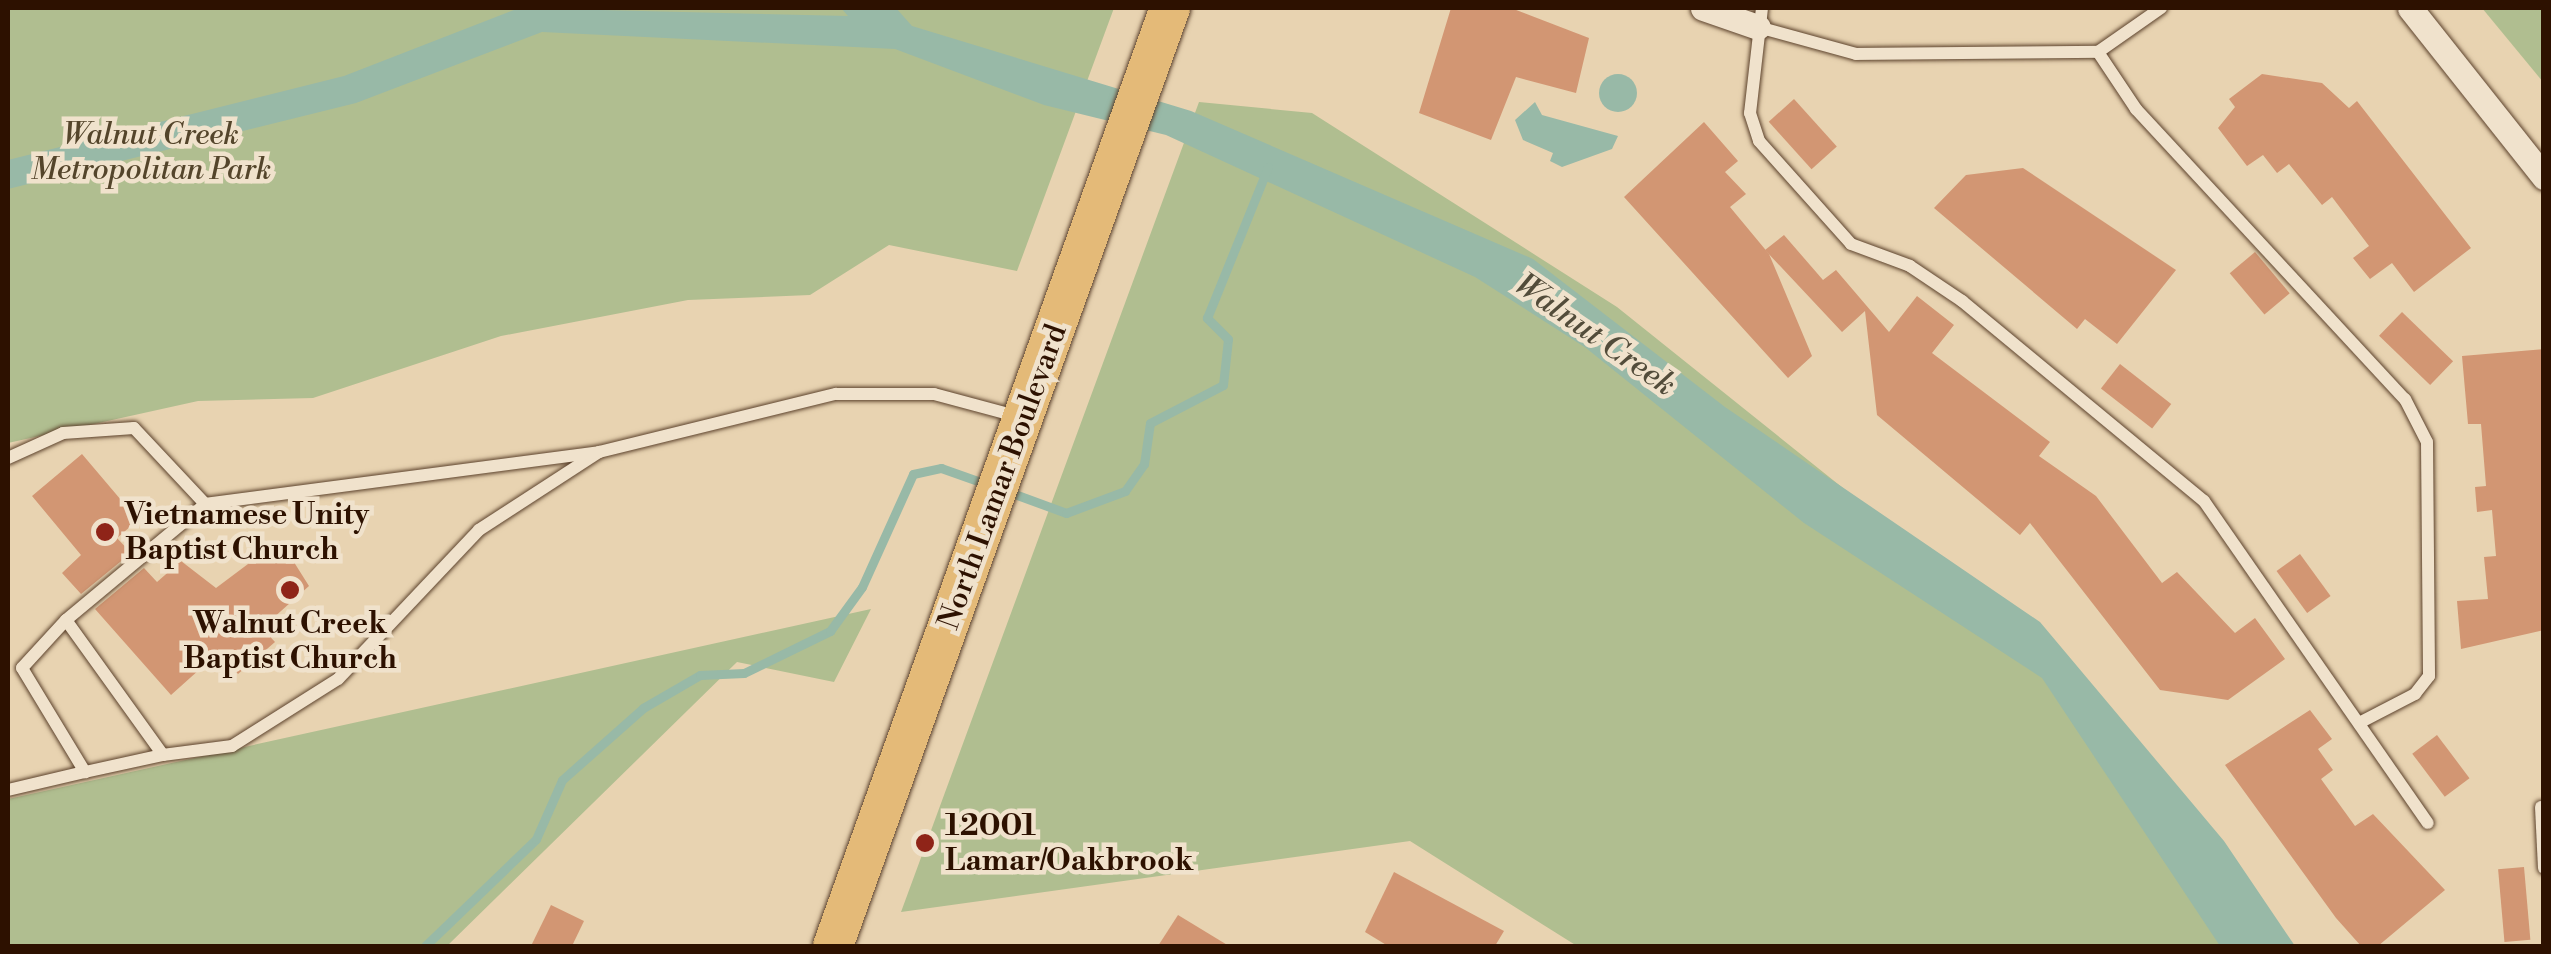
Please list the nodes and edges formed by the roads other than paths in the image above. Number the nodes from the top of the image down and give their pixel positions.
1 (1703, 8) edge
2 (2161, 8) edge
3 (2410, 8) edge
4 (1167, 16) edge
5 (1760, 17) edge
6 (2098, 52) junction
7 (2544, 177) edge
8 (1022, 423) junction
9 (599, 452) junction
10 (8, 458) edge
11 (205, 504) junction
12 (66, 620) junction
13 (2359, 723) junction
14 (164, 756) junction
15 (85, 772) junction
16 (8, 790) edge
17 (2542, 807) edge
18 (2428, 823) dead end
19 (2544, 868) edge
20 (833, 946) edge

1 - 5 street
2 - 6 lane
3 - 7 street
4 - 8 main road, North Lamar Boulevard
5 - 6 lane
5 - 13 lane
6 - 13 lane
8 - 9 lane
8 - 20 main road, North Lamar Boulevard
9 - 11 lane
9 - 14 lane
10 - 11 lane
11 - 12 lane
12 - 14 lane
12 - 15 lane
13 - 18 lane
14 - 15 lane
15 - 16 lane
17 - 19 lane

